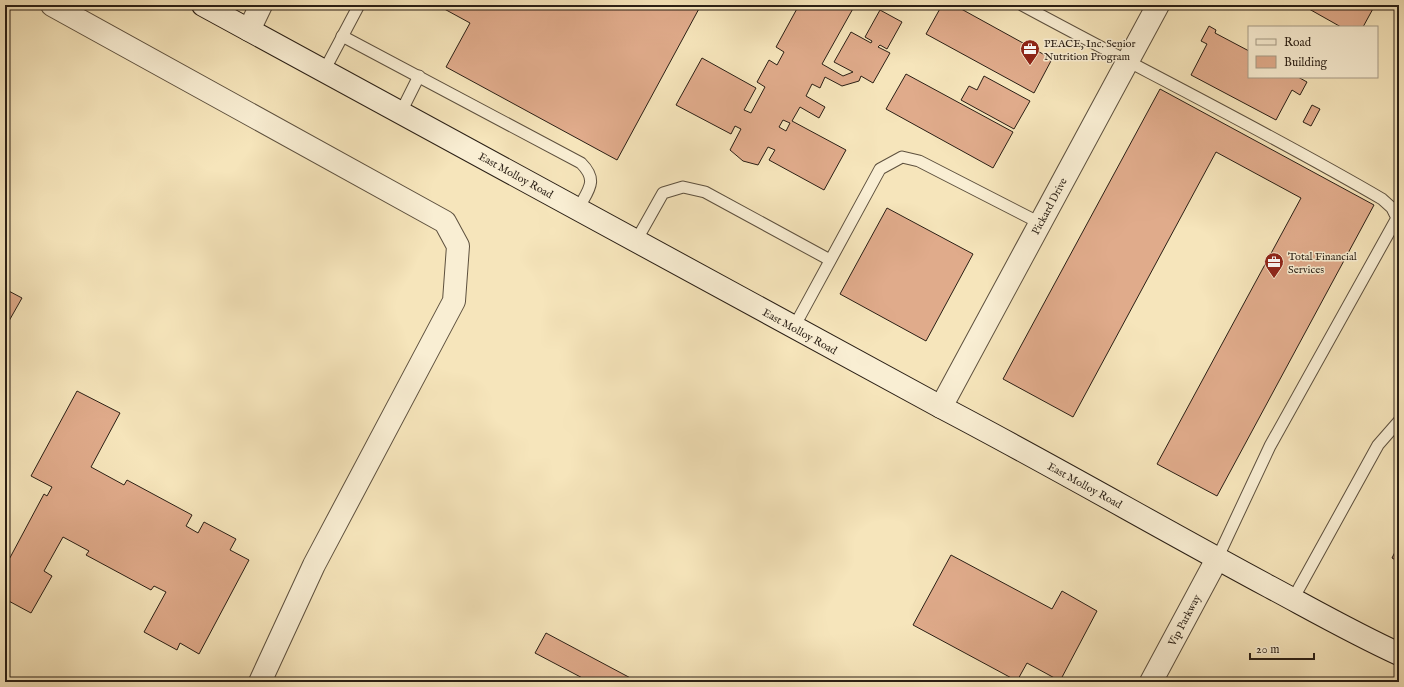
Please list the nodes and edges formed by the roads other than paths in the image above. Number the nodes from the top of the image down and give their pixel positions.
1 (52, 5) edge
2 (203, 5) edge
3 (262, 5) edge
4 (359, 5) edge
5 (1022, 5) edge
6 (1158, 5) edge
7 (249, 30) junction
8 (342, 36) junction
9 (1127, 62) junction
10 (324, 70) junction
11 (419, 76) junction
12 (401, 112) junction
13 (578, 209) junction
14 (1040, 223) junction
15 (636, 241) junction
16 (830, 260) junction
17 (794, 327) junction
18 (941, 407) junction
19 (1399, 421) edge
20 (1217, 558) junction
21 (1293, 599) junction
22 (1399, 654) edge
23 (260, 682) edge
24 (1151, 682) edge

1 - 23 street
2 - 7 street, East Molloy Road
3 - 7 street
4 - 8 lane
5 - 9 lane
6 - 9 street, Pickard Drive
7 - 10 street, East Molloy Road
8 - 10 lane
8 - 11 lane
9 - 14 street, Pickard Drive
9 - 20 lane
10 - 12 street, East Molloy Road
11 - 12 lane
11 - 13 lane
12 - 13 street, East Molloy Road
13 - 15 street, East Molloy Road
14 - 16 lane
14 - 18 street, Pickard Drive
15 - 16 lane
15 - 17 street, East Molloy Road
16 - 17 lane
17 - 18 street, East Molloy Road
18 - 20 street, East Molloy Road
19 - 21 lane
20 - 21 street, East Molloy Road
20 - 24 street, Vip Parkway
21 - 22 street, East Molloy Road

